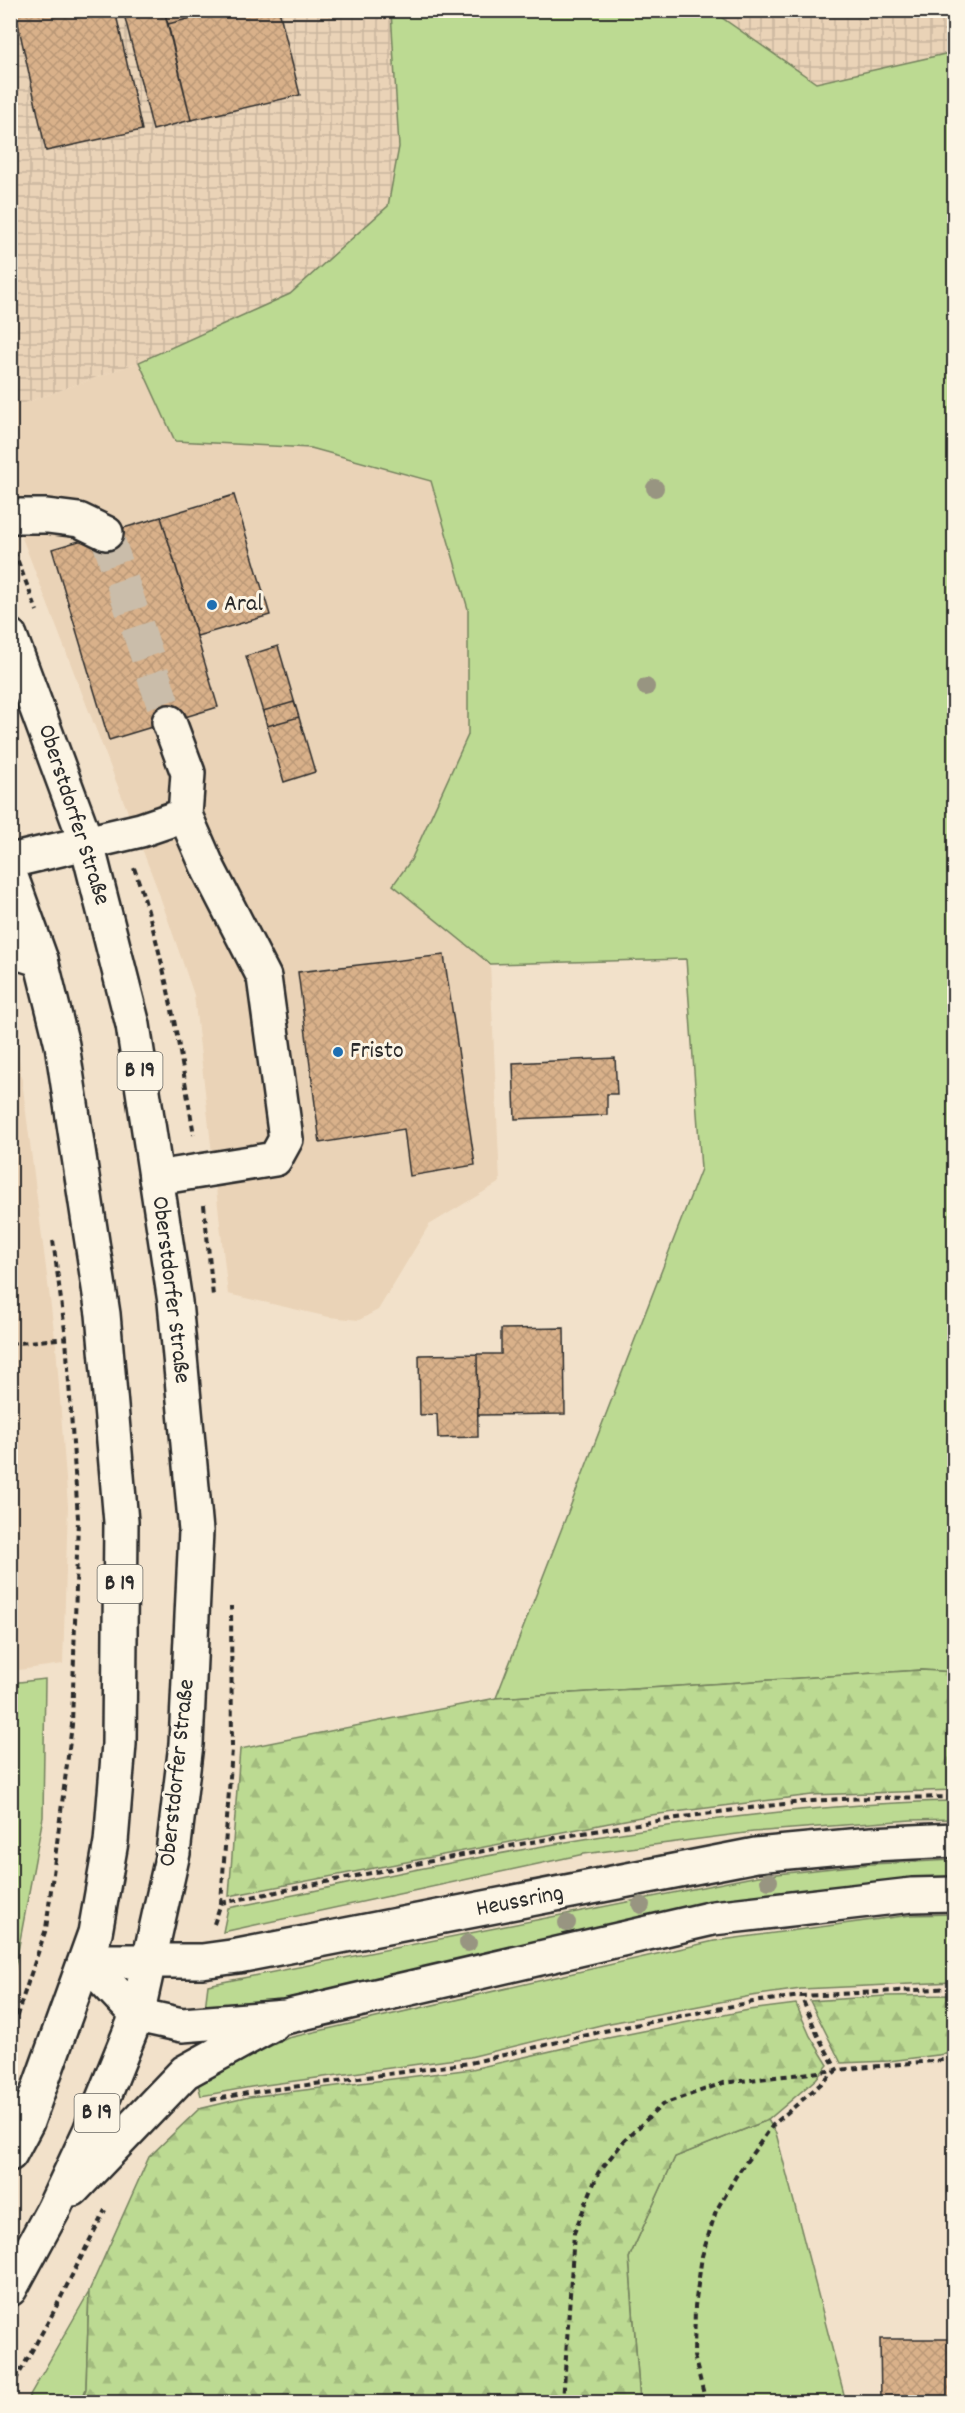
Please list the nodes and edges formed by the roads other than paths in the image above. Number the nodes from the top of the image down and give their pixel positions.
1 (10, 516) edge
2 (106, 533) dead end
3 (10, 636) edge
4 (169, 722) tunnel mouth
5 (185, 815) junction
6 (87, 844) junction
7 (10, 861) edge
8 (10, 874) edge
9 (10, 950) edge
10 (41, 960) junction
11 (156, 1178) junction
12 (954, 1840) edge
13 (954, 1894) edge
14 (86, 1961) junction
15 (150, 1961) junction
16 (137, 2015) junction
17 (285, 2017) junction
18 (10, 2154) edge
19 (53, 2210) junction
20 (10, 2289) edge

1 - 2 main road
3 - 6 main road, Oberstdorfer Straße / B 19
4 - 5 main road
5 - 6 main road
5 - 11 main road
6 - 7 main road
6 - 11 main road, Oberstdorfer Straße / B 19
8 - 10 main road, B 19
9 - 10 main road
10 - 14 main road, B 19
11 - 15 main road, Oberstdorfer Straße / B 19
12 - 15 main road, Heussring
13 - 17 main road
14 - 15 main road, Heussring
14 - 16 main road
14 - 18 main road, B 19
15 - 16 main road, B 19
16 - 17 main road
16 - 19 main road, B 19
17 - 19 main road
19 - 20 main road, B 19

